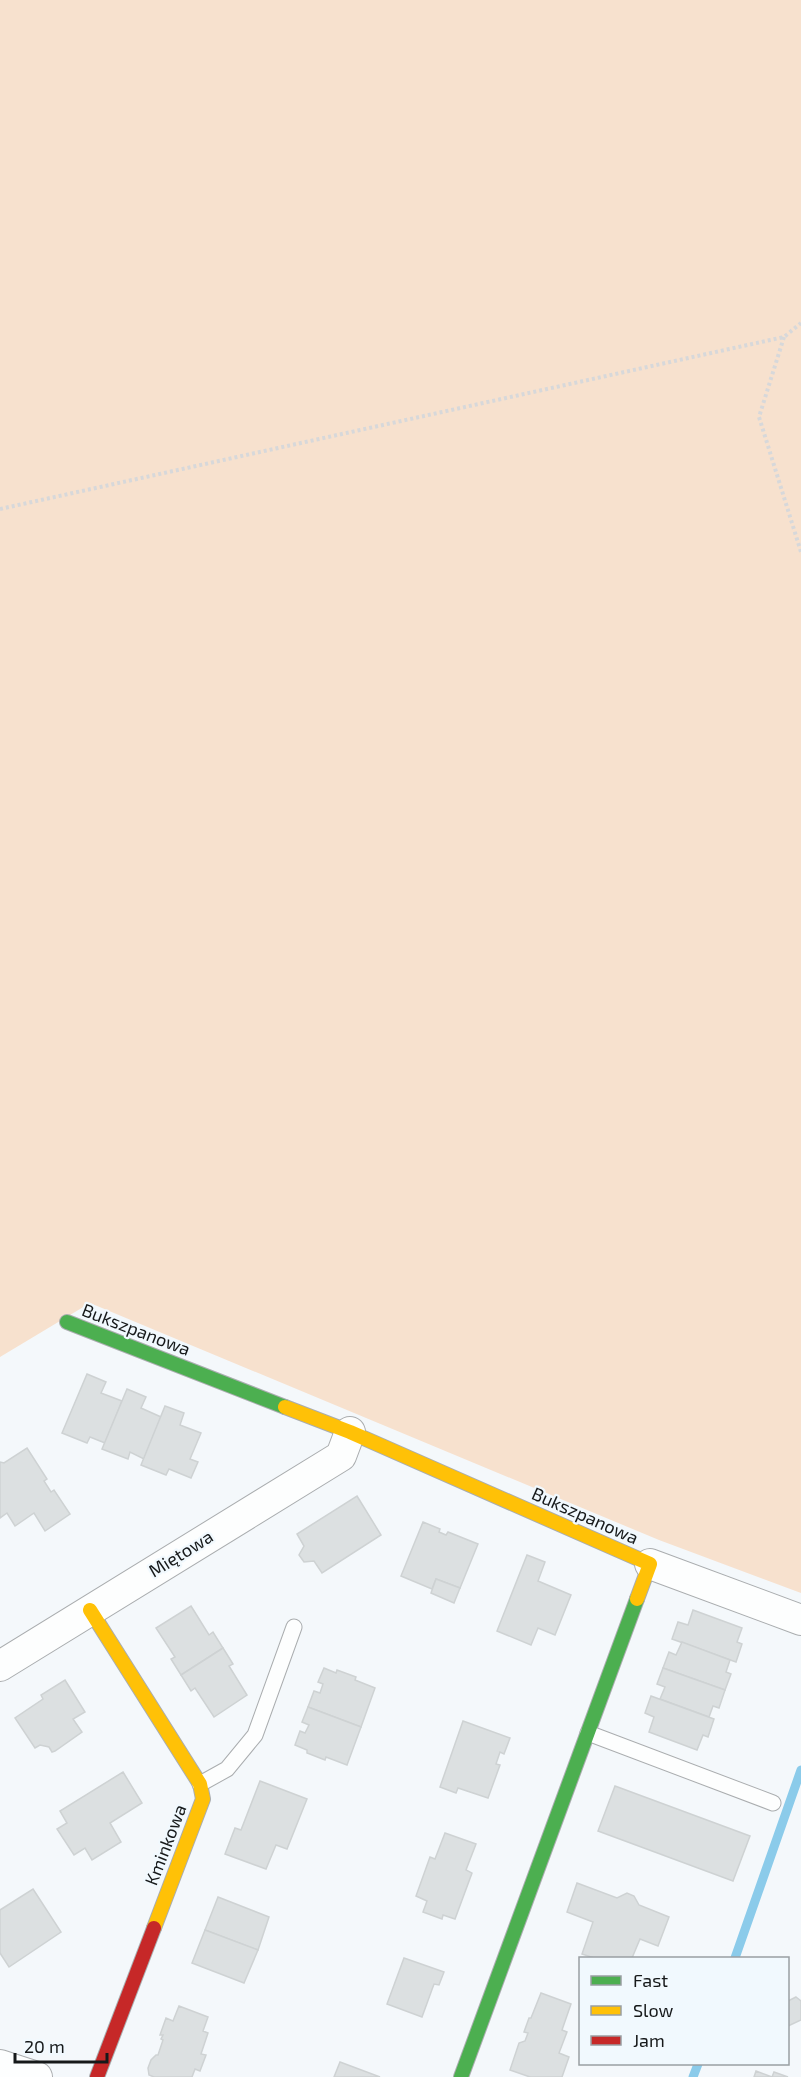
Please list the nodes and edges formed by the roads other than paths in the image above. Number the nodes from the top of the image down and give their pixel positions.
1 (67, 1322) dead end
2 (350, 1432) junction
3 (650, 1564) junction
4 (90, 1610) junction
5 (801, 1620) edge
6 (294, 1627) dead end
7 (0, 1666) edge
8 (588, 1733) junction
9 (200, 1784) junction
10 (773, 1803) dead end
11 (0, 2065) edge
12 (37, 2077) edge
13 (97, 2077) edge
14 (461, 2077) edge

1 - 2 street, Bukszpanowa
2 - 3 street, Bukszpanowa
2 - 4 street, Miętowa
3 - 5 street
3 - 8 street, Bukszpanowa
4 - 7 street, Miętowa
4 - 9 street, Kminkowa
6 - 9 lane
8 - 10 lane
8 - 14 street, Bukszpanowa
9 - 13 street, Kminkowa
11 - 12 street

